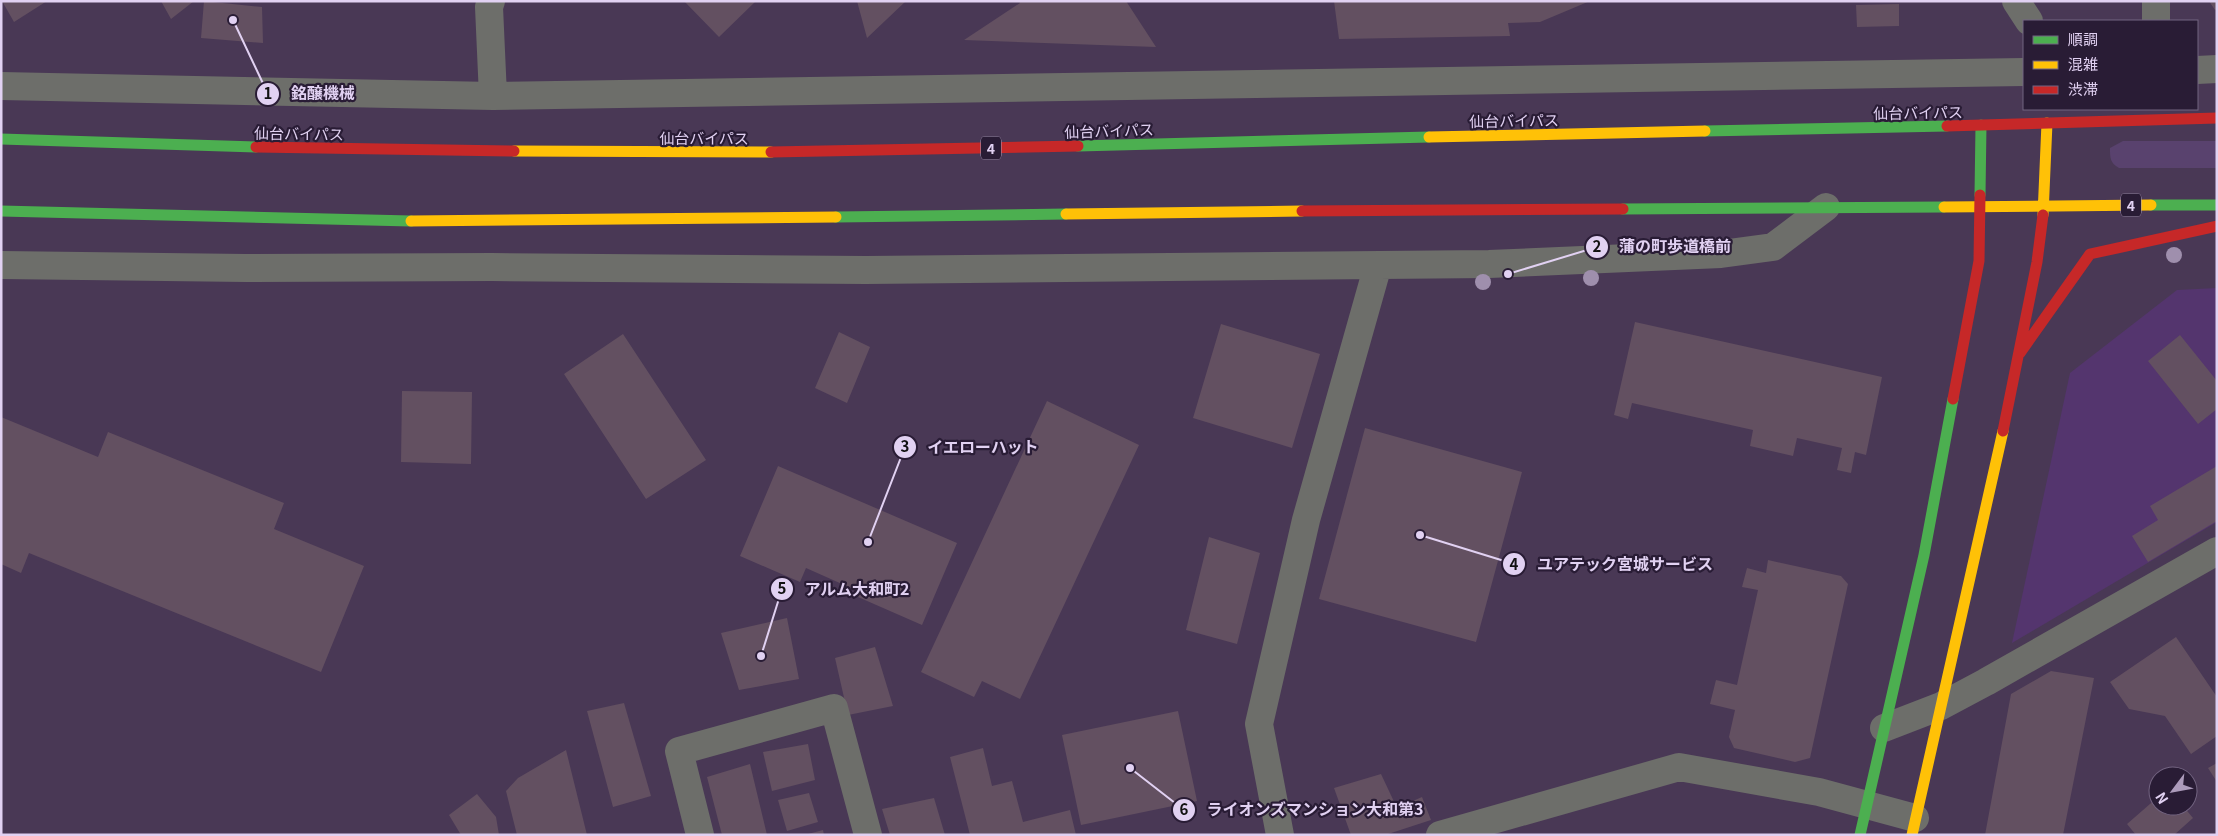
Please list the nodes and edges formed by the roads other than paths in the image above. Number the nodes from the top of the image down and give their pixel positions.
1 (491, 1) edge
2 (2016, 1) edge
3 (2156, 1) edge
4 (2028, 20) edge
5 (2156, 20) edge
6 (2217, 69) edge
7 (2198, 70) edge
8 (2023, 72) edge
9 (1, 86) edge
10 (493, 96) junction
11 (2217, 118) edge
12 (2047, 123) junction
13 (1981, 125) junction
14 (1, 139) edge
15 (2217, 205) edge
16 (1980, 206) junction
17 (2044, 206) junction
18 (1826, 207) junction
19 (1, 211) edge
20 (2217, 226) edge
21 (1378, 264) junction
22 (1, 265) edge
23 (2020, 353) junction
24 (2217, 551) edge
25 (1941, 706) junction
26 (1884, 728) junction
27 (1866, 805) junction
28 (1914, 826) edge
29 (700, 835) edge
30 (868, 835) edge
31 (1280, 835) edge
32 (1440, 835) edge
33 (1860, 835) edge

1 - 10 street
2 - 4 street
3 - 5 street
6 - 7 street
8 - 10 street
9 - 10 street
11 - 12 main road, 仙台バイパス / 4
12 - 13 main road, 仙台バイパス / 4
12 - 17 main road
13 - 14 main road, 仙台バイパス / 4
13 - 16 main road
15 - 17 main road, 4
16 - 17 main road, 4
16 - 18 main road, 4
16 - 26 main road
17 - 23 main road
18 - 19 main road, 4
18 - 21 street
20 - 23 main road
21 - 22 street
21 - 31 street
23 - 25 main road
24 - 25 street
25 - 26 street
25 - 28 main road
26 - 27 main road
27 - 28 street
27 - 32 street
27 - 33 main road
29 - 30 street

